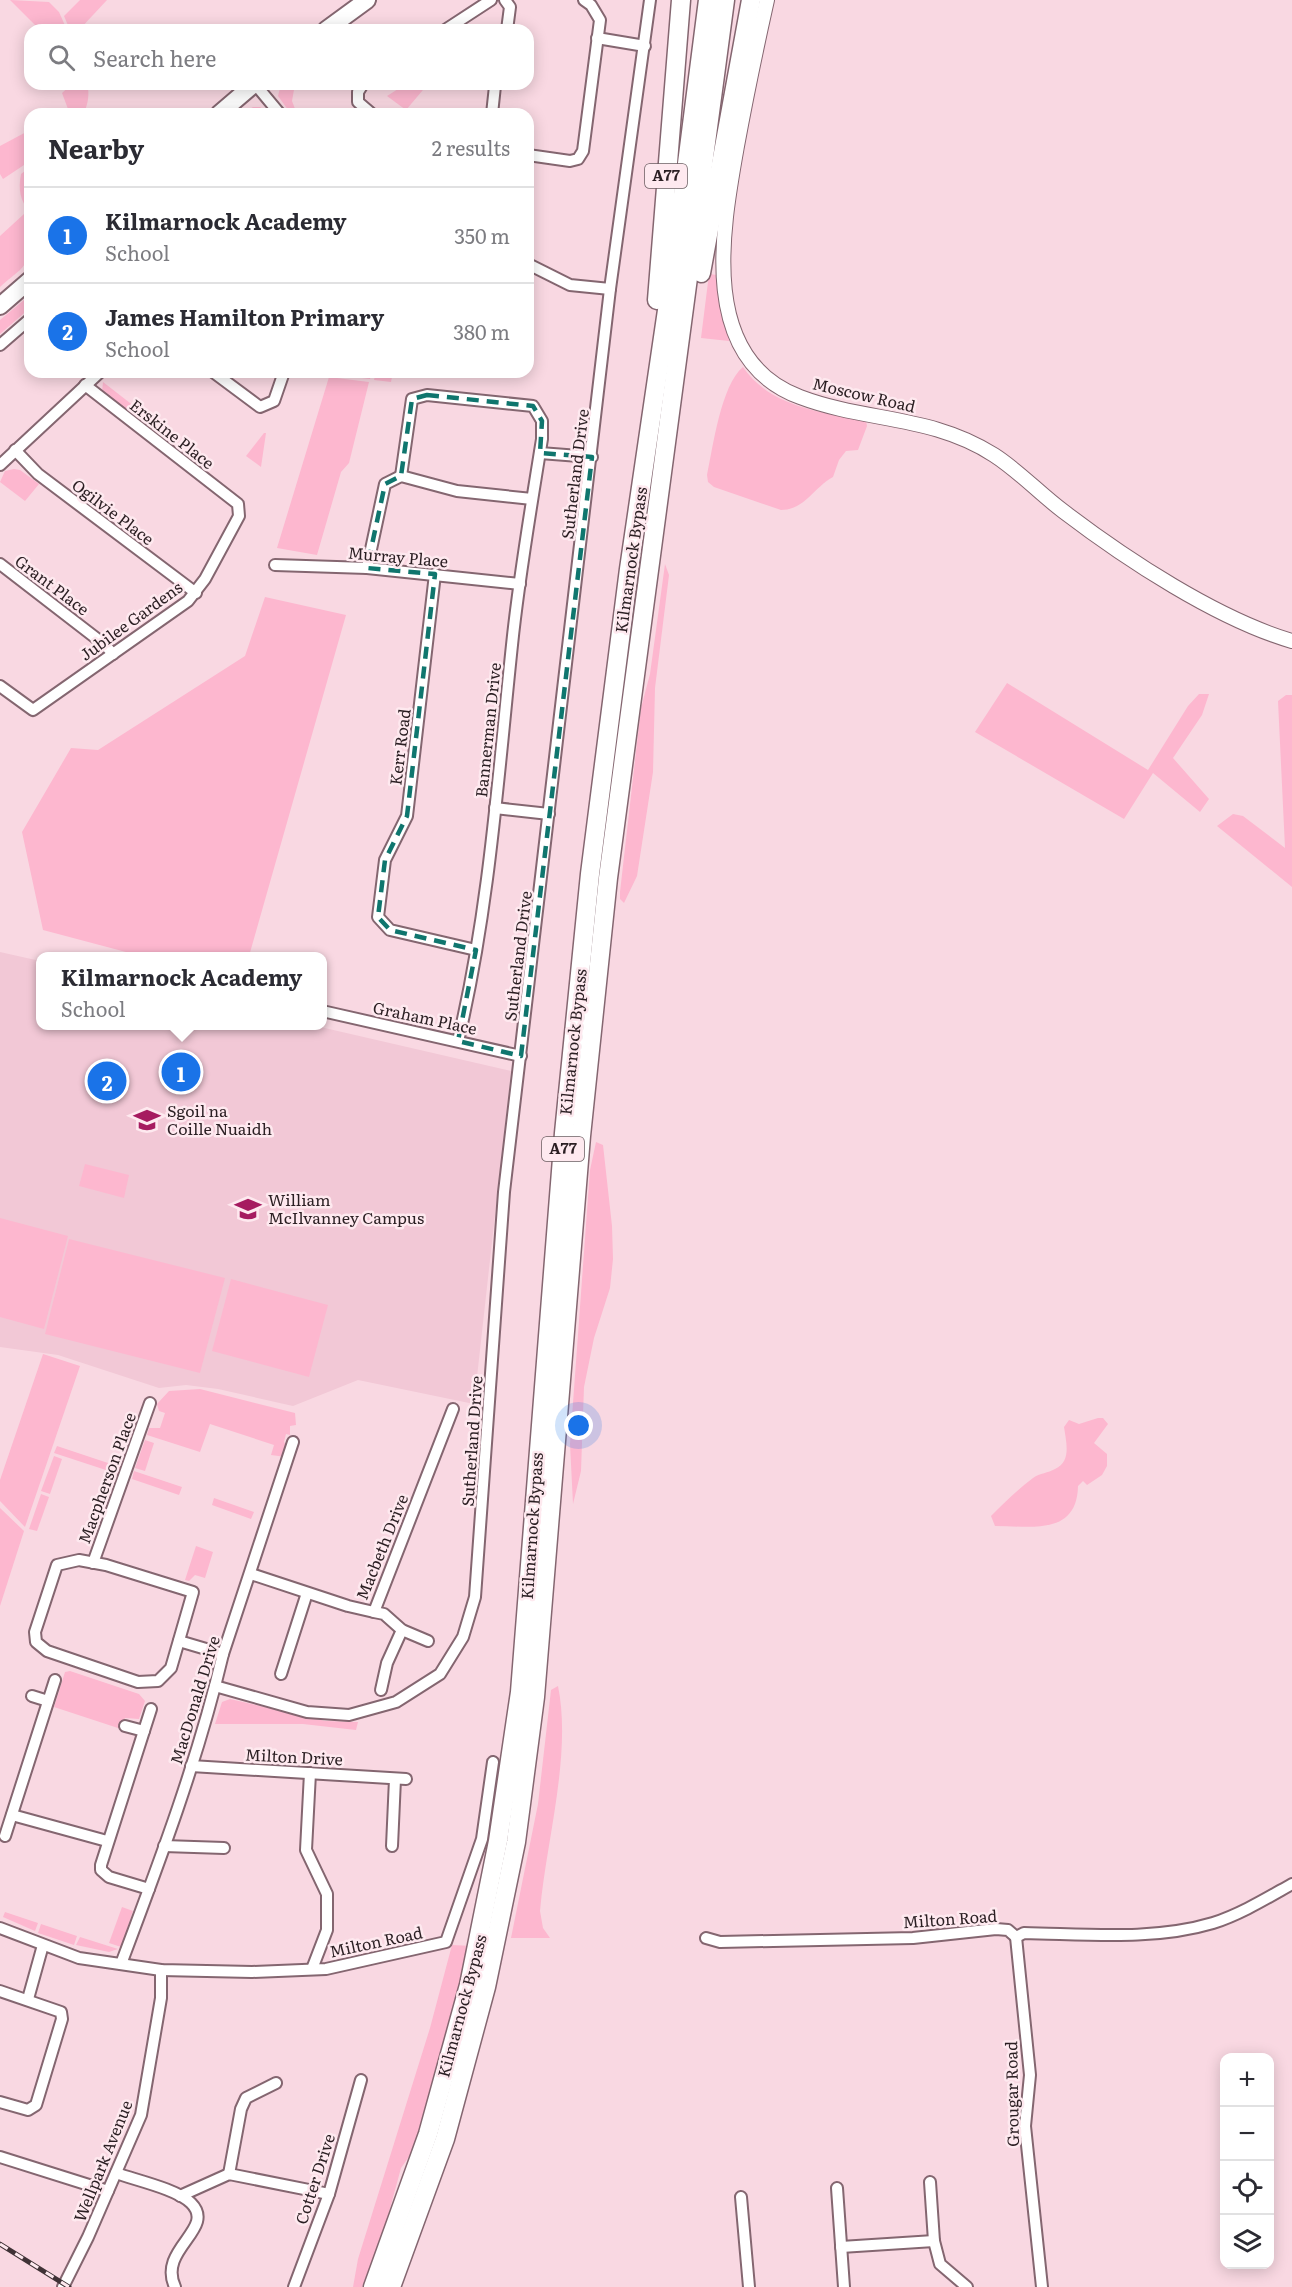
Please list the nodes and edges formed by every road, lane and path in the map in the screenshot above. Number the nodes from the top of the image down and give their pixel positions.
1 (367, 0) edge
2 (490, 0) edge
3 (505, 0) edge
4 (584, 0) edge
5 (650, 0) edge
6 (681, 0) edge
7 (708, 0) edge
8 (725, 0) edge
9 (751, 0) edge
10 (767, 0) edge
11 (334, 24) edge
12 (454, 24) edge
13 (508, 24) edge
14 (597, 38) junction
15 (645, 45) junction
16 (247, 90) edge
17 (259, 90) edge
18 (358, 90) edge
19 (495, 90) edge
20 (226, 108) edge
21 (275, 108) edge
22 (365, 108) edge
23 (493, 108) edge
24 (534, 156) edge
25 (534, 267) edge
26 (24, 284) edge
27 (610, 289) junction
28 (0, 306) edge
29 (24, 324) edge
30 (683, 326) junction
31 (0, 345) edge
32 (660, 352) junction
33 (93, 378) edge
34 (221, 378) edge
35 (282, 378) edge
36 (85, 385) junction
37 (15, 450) junction
38 (540, 453) junction
39 (592, 458) junction
40 (0, 465) edge
41 (401, 476) junction
42 (532, 499) junction
43 (239, 507) joint
44 (0, 564) edge
45 (274, 565) dead end
46 (367, 568) junction
47 (435, 574) junction
48 (520, 584) junction
49 (196, 593) junction
50 (1292, 641) edge
51 (113, 654) junction
52 (0, 686) edge
53 (495, 808) junction
54 (549, 814) junction
55 (476, 950) junction
56 (327, 1012) edge
57 (458, 1041) junction
58 (521, 1056) junction
59 (150, 1403) dead end
60 (453, 1409) dead end
61 (293, 1442) dead end
62 (93, 1563) junction
63 (251, 1574) junction
64 (307, 1593) junction
65 (374, 1612) junction
66 (402, 1630) junction
67 (179, 1641) junction
68 (428, 1641) dead end
69 (223, 1654) junction
70 (281, 1674) dead end
71 (55, 1680) dead end
72 (215, 1686) junction
73 (381, 1689) dead end
74 (32, 1696) dead end
75 (48, 1701) junction
76 (151, 1709) dead end
77 (125, 1726) dead end
78 (144, 1731) junction
79 (492, 1762) dead end
80 (190, 1766) junction
81 (310, 1773) junction
82 (12, 1815) junction
83 (5, 1836) dead end
84 (107, 1841) junction
85 (165, 1845) junction
86 (392, 1846) dead end
87 (224, 1848) dead end
88 (1292, 1884) edge
89 (149, 1889) junction
90 (0, 1928) edge
91 (1017, 1937) junction
92 (706, 1938) dead end
93 (43, 1946) junction
94 (121, 1964) junction
95 (312, 1969) junction
96 (161, 1970) junction
97 (0, 1991) edge
98 (28, 1999) junction
99 (361, 2080) dead end
100 (276, 2083) dead end
101 (0, 2102) edge
102 (0, 2157) edge
103 (116, 2173) junction
104 (230, 2174) junction
105 (930, 2182) dead end
106 (837, 2188) dead end
107 (108, 2190) junction
108 (329, 2194) junction
109 (180, 2196) junction
110 (741, 2197) dead end
111 (934, 2241) junction
112 (842, 2247) junction
113 (63, 2287) edge
114 (175, 2287) edge
115 (294, 2287) edge
116 (373, 2287) edge
117 (391, 2287) edge
118 (749, 2287) edge
119 (844, 2287) edge
120 (967, 2287) edge
121 (1042, 2287) edge

1 - 11 main road
2 - 12 street
3 - 13 street
4 - 14 street
5 - 15 street, Sutherland Drive
6 - 32 highway, A77
7 - 32 highway, Kilmarnock Bypass / A77
8 - 30 highway, Kilmarnock Bypass / A77
9 - 30 highway, A77
10 - 50 street, Moscow Road
14 - 15 street
14 - 24 street
15 - 27 street, Sutherland Drive
16 - 20 main road
17 - 21 street
18 - 22 street
19 - 23 street
25 - 27 street
26 - 28 main road
27 - 39 street, Sutherland Drive
29 - 31 street
30 - 117 highway, Kilmarnock Bypass / A77
32 - 116 highway, Kilmarnock Bypass / A77
33 - 36 street
34 - 35 street
36 - 37 street
36 - 43 street, Erskine Place
37 - 40 street
37 - 49 street, Ogilvie Place
38 - 39 street
38 - 41 street, Bannerman Drive
38 - 42 street, Bannerman Drive
39 - 54 street, Sutherland Drive
41 - 42 street
41 - 46 street
42 - 48 street, Bannerman Drive
43 - 49 street, Jubilee Gardens
44 - 51 street, Grant Place
45 - 46 street, Murray Place
46 - 47 street, Murray Place
47 - 48 street, Murray Place
47 - 55 street, Kerr Road
48 - 53 street, Bannerman Drive
49 - 51 street, Jubilee Gardens
51 - 52 street, Jubilee Gardens
53 - 54 street
53 - 55 street, Bannerman Drive
54 - 58 street, Sutherland Drive
55 - 57 street, Bannerman Drive
56 - 57 street, Graham Place
57 - 58 street, Graham Place
58 - 72 street, Sutherland Drive
59 - 62 street, Macpherson Place
60 - 65 street, Macbeth Drive
61 - 63 street, MacDonald Drive
62 - 67 street
62 - 67 street
63 - 64 street, Macbeth Drive
63 - 69 street, MacDonald Drive
64 - 65 street, Macbeth Drive
64 - 70 street
65 - 66 street
66 - 68 street
66 - 73 street
67 - 69 street
69 - 72 street, MacDonald Drive
71 - 75 street
72 - 80 street, MacDonald Drive
74 - 75 street
75 - 82 street
76 - 78 street
77 - 78 street
78 - 84 street
79 - 95 street, Milton Road
80 - 81 street, Milton Drive
80 - 85 street, MacDonald Drive
81 - 86 street, Milton Drive
81 - 95 street
82 - 83 street
82 - 84 street
84 - 89 street
85 - 87 street
85 - 89 street, MacDonald Drive
88 - 91 street, Milton Road
89 - 94 street, MacDonald Drive
90 - 93 street, Milton Road
91 - 92 street, Milton Road
91 - 121 street, Grougar Road
93 - 94 street, Milton Road
93 - 98 street
94 - 96 street, Milton Road
95 - 96 street, Milton Road
96 - 103 street, Wellpark Avenue
97 - 98 street
98 - 101 street
99 - 108 street, Cotter Drive
100 - 104 street
102 - 107 street
103 - 107 street, Wellpark Avenue
103 - 109 street
104 - 108 street
104 - 109 street
105 - 111 street
106 - 112 street
107 - 113 street, Wellpark Avenue
108 - 115 street, Cotter Drive
109 - 114 street
110 - 118 street
111 - 112 street
111 - 120 street
112 - 119 street

